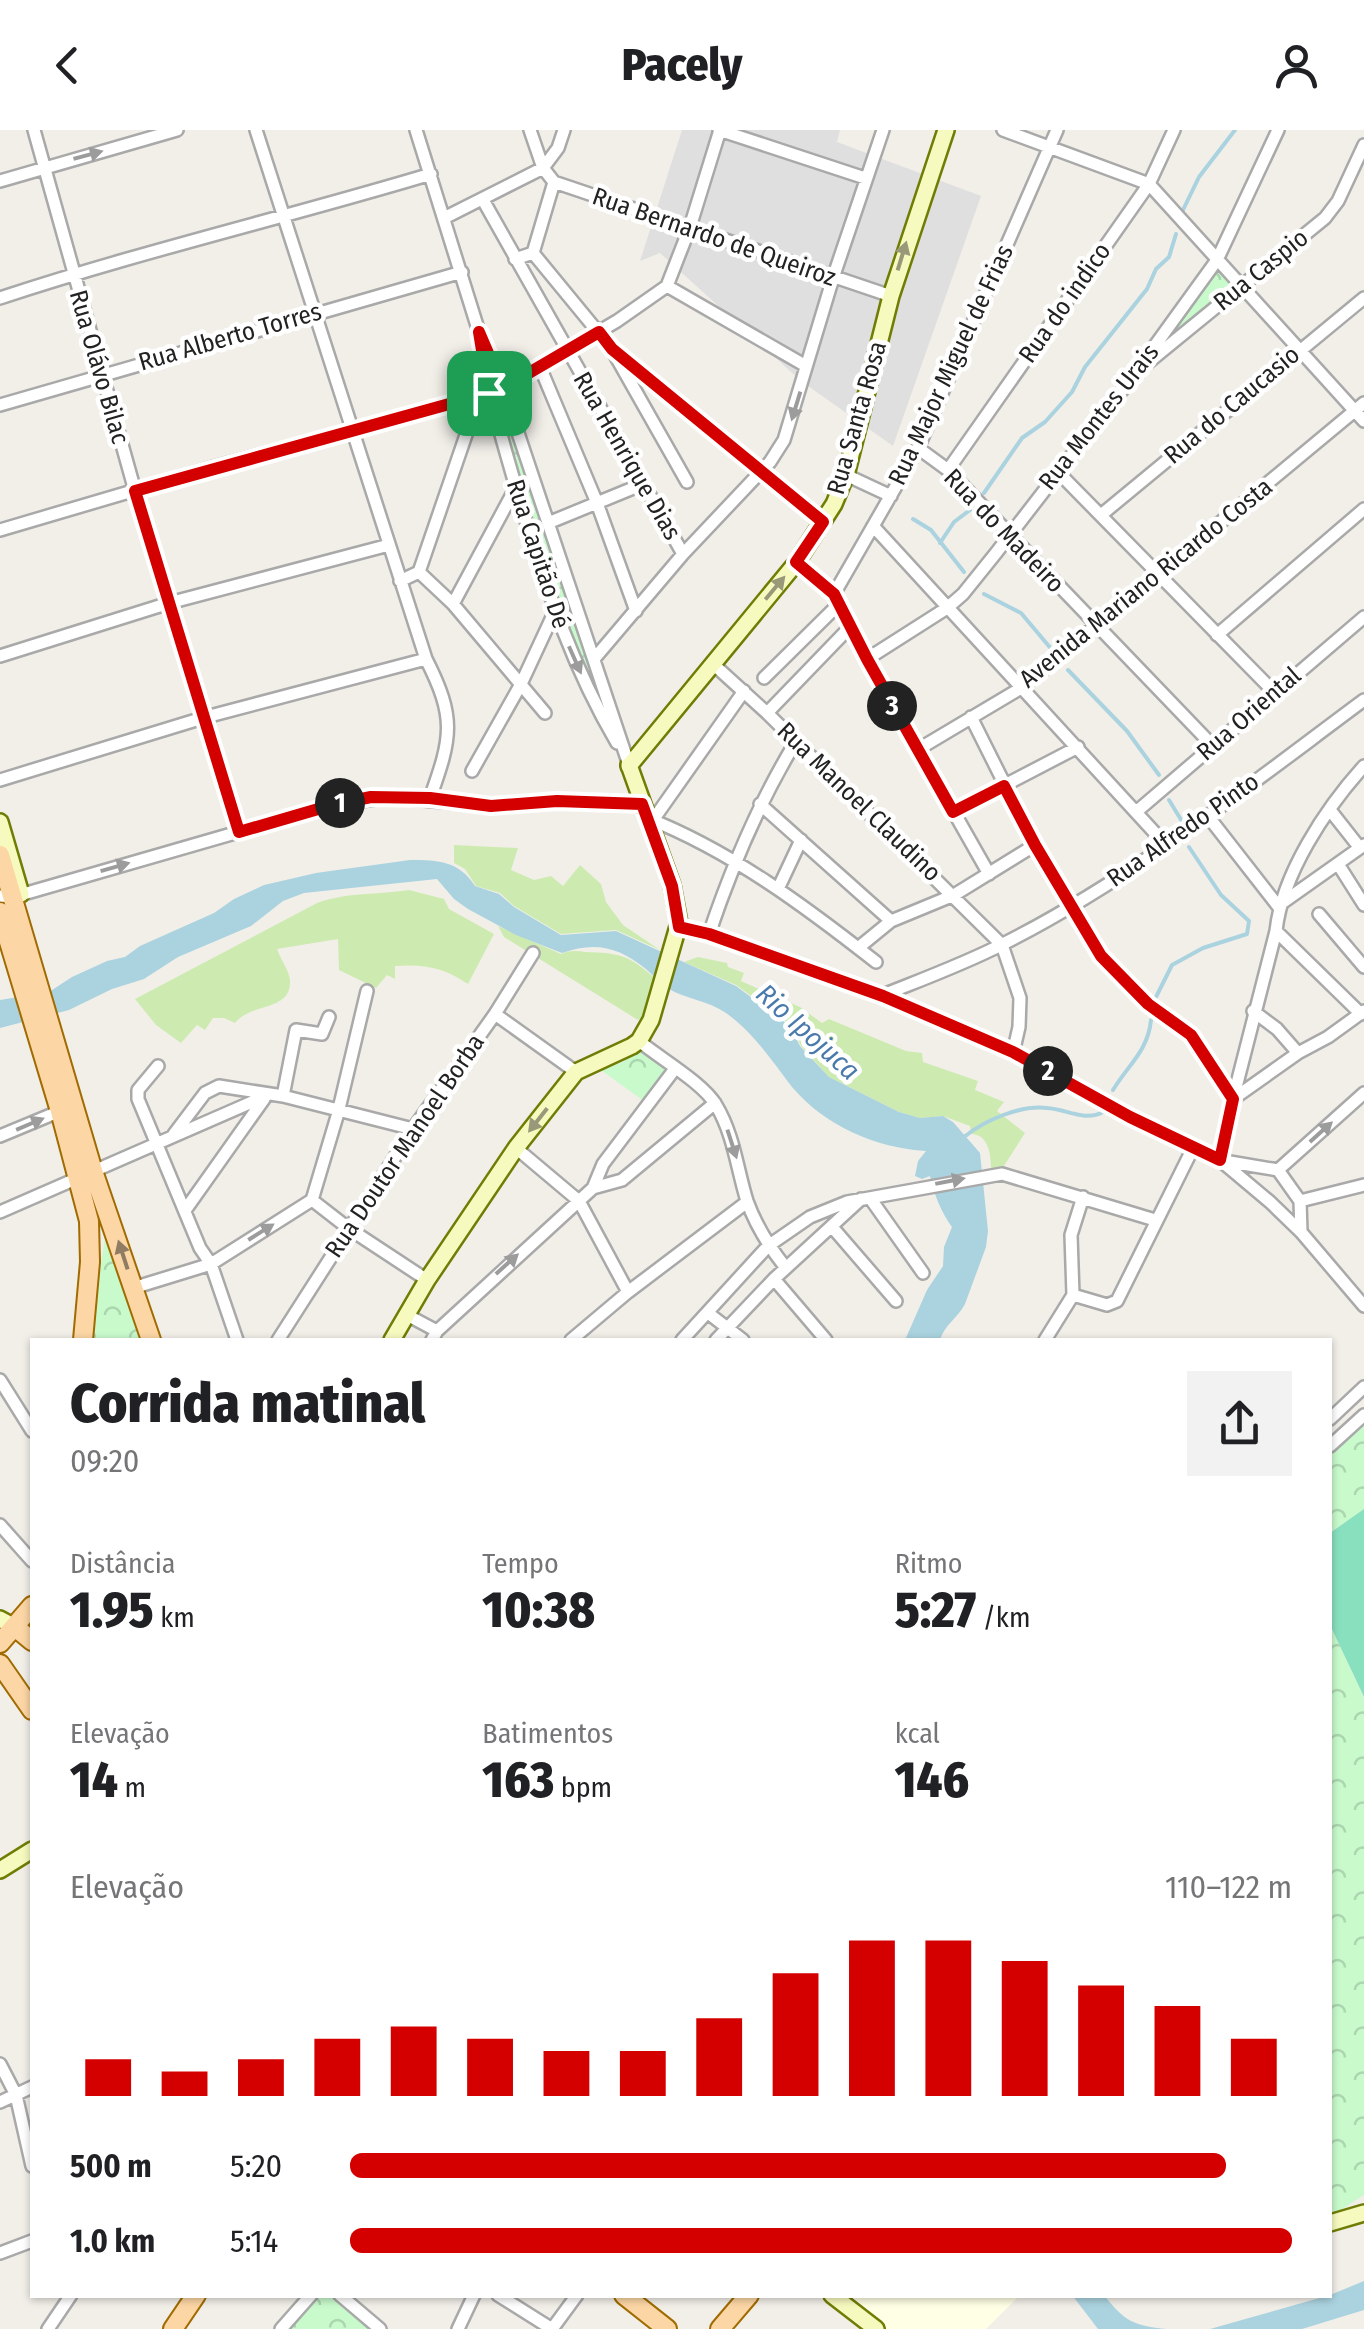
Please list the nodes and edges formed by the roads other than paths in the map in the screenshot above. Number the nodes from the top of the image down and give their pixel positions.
1 (34, 130) edge
2 (177, 130) edge
3 (256, 130) edge
4 (416, 130) edge
5 (530, 130) edge
6 (564, 130) edge
7 (720, 130) edge
8 (883, 130) edge
9 (946, 130) edge
10 (1003, 130) edge
11 (1057, 130) edge
12 (1174, 130) edge
13 (1278, 130) edge
14 (1050, 145) junction
15 (1364, 145) edge
16 (46, 166) junction
17 (543, 168) junction
18 (431, 174) junction
19 (865, 178) junction
20 (0, 181) edge
21 (554, 182) junction
22 (1149, 184) junction
23 (483, 200) junction
24 (446, 217) junction
25 (284, 218) junction
26 (690, 227) junction
27 (533, 254) junction
28 (515, 259) junction
29 (1217, 260) junction
30 (462, 272) junction
31 (73, 274) junction
32 (832, 278) junction
33 (668, 286) junction
34 (1242, 286) junction
35 (891, 296) junction
36 (0, 298) edge
37 (1364, 298) edge
38 (315, 313) junction
39 (479, 332) junction
40 (599, 332) junction
41 (612, 349) junction
42 (1298, 350) junction
43 (566, 352) junction
44 (806, 366) junction
45 (540, 367) junction
46 (102, 374) junction
47 (1133, 376) junction
48 (503, 388) junction
49 (484, 395) junction
50 (0, 405) edge
51 (1359, 406) edge
52 (1364, 421) edge
53 (352, 430) junction
54 (918, 448) junction
55 (948, 470) junction
56 (760, 472) junction
57 (1058, 472) junction
58 (846, 475) junction
59 (687, 482) dead end
60 (643, 484) junction
61 (516, 487) junction
62 (135, 491) junction
63 (891, 496) junction
64 (597, 502) junction
65 (1364, 510) edge
66 (1101, 515) junction
67 (823, 522) junction
68 (548, 523) junction
69 (873, 526) junction
70 (0, 530) edge
71 (1008, 534) junction
72 (389, 545) junction
73 (684, 554) junction
74 (796, 562) junction
75 (419, 572) junction
76 (1157, 576) junction
77 (400, 581) junction
78 (836, 599) junction
79 (169, 603) junction
80 (454, 604) junction
81 (947, 608) junction
82 (636, 610) junction
83 (554, 613) junction
84 (1364, 617) edge
85 (850, 627) junction
86 (1096, 627) junction
87 (1217, 634) junction
88 (0, 656) edge
89 (426, 658) junction
90 (594, 659) junction
91 (867, 659) junction
92 (712, 663) junction
93 (764, 678) dead end
94 (521, 684) junction
95 (1020, 688) junction
96 (744, 691) junction
97 (1274, 692) junction
98 (1364, 700) edge
99 (767, 712) junction
100 (544, 713) dead end
101 (206, 716) junction
102 (971, 717) junction
103 (794, 742) junction
104 (1212, 745) junction
105 (1078, 748) junction
106 (917, 750) junction
107 (629, 765) junction
108 (1364, 766) edge
109 (472, 771) dead end
110 (0, 780) edge
111 (1004, 786) junction
112 (430, 798) junction
113 (760, 804) junction
114 (1333, 805) junction
115 (953, 812) junction
116 (1136, 812) junction
117 (647, 814) junction
118 (1207, 815) junction
119 (0, 822) edge
120 (239, 832) junction
121 (801, 840) junction
122 (1166, 844) junction
123 (1035, 845) junction
124 (1362, 846) edge
125 (0, 855) edge
126 (734, 861) junction
127 (1338, 864) junction
128 (988, 874) junction
129 (778, 889) junction
130 (954, 895) junction
131 (11, 896) edge
132 (1072, 905) junction
133 (1364, 905) edge
134 (1278, 906) junction
135 (0, 912) edge
136 (1319, 914) dead end
137 (891, 921) junction
138 (679, 927) junction
139 (1276, 930) junction
140 (4, 934) edge
141 (709, 934) junction
142 (1002, 944) junction
143 (858, 948) junction
144 (533, 953) dead end
145 (22, 959) junction
146 (876, 962) dead end
147 (1364, 967) edge
148 (368, 991) dead end
149 (883, 996) junction
150 (1254, 1011) junction
151 (1363, 1013) edge
152 (495, 1014) junction
153 (329, 1017) dead end
154 (640, 1041) junction
155 (1013, 1052) junction
156 (1298, 1053) junction
157 (158, 1066) dead end
158 (674, 1070) junction
159 (576, 1072) junction
160 (1364, 1093) edge
161 (266, 1096) junction
162 (283, 1096) junction
163 (1233, 1099) junction
164 (715, 1103) junction
165 (66, 1108) junction
166 (338, 1112) junction
167 (413, 1129) junction
168 (0, 1136) edge
169 (172, 1137) junction
170 (159, 1144) junction
171 (1194, 1146) junction
172 (516, 1148) junction
173 (1220, 1160) junction
174 (1278, 1170) junction
175 (86, 1174) junction
176 (1364, 1186) edge
177 (593, 1188) junction
178 (1083, 1197) junction
179 (865, 1199) junction
180 (312, 1200) junction
181 (579, 1201) junction
182 (748, 1202) junction
183 (1300, 1202) junction
184 (186, 1210) junction
185 (0, 1212) edge
186 (1155, 1220) junction
187 (348, 1228) junction
188 (833, 1228) junction
189 (1301, 1232) junction
190 (768, 1246) junction
191 (211, 1264) junction
192 (786, 1268) junction
193 (923, 1273) dead end
194 (774, 1279) junction
195 (427, 1280) junction
196 (134, 1288) junction
197 (628, 1292) junction
198 (1073, 1295) junction
199 (896, 1301) dead end
200 (1364, 1306) edge
201 (708, 1313) junction
202 (407, 1315) junction
203 (727, 1327) junction
204 (434, 1336) edge
205 (83, 1338) edge
206 (149, 1338) edge
207 (236, 1338) edge
208 (279, 1338) edge
209 (393, 1338) edge
210 (574, 1338) edge
211 (684, 1338) edge
212 (718, 1338) edge
213 (741, 1338) edge
214 (824, 1338) edge
215 (1046, 1338) edge
216 (0, 1380) edge
217 (1364, 1387) edge
218 (1364, 1415) edge
219 (1332, 1417) edge
220 (30, 1428) edge
221 (1332, 1444) edge
222 (0, 1525) edge
223 (30, 1559) edge
224 (30, 1607) edge
225 (7, 1623) edge
226 (30, 1640) edge
227 (0, 1643) edge
228 (0, 1664) edge
229 (30, 1707) edge
230 (30, 1851) edge
231 (0, 1870) edge
232 (0, 2064) edge
233 (30, 2088) edge
234 (16, 2095) junction
235 (0, 2102) edge
236 (30, 2157) edge
237 (1364, 2202) edge
238 (1364, 2212) edge
239 (1333, 2222) edge
240 (30, 2242) edge
241 (0, 2253) edge
242 (69, 2298) edge
243 (180, 2298) edge
244 (194, 2298) edge
245 (308, 2298) edge
246 (344, 2298) edge
247 (473, 2298) edge
248 (503, 2298) edge
249 (575, 2298) edge
250 (628, 2298) edge
251 (746, 2298) edge
252 (835, 2298) edge
253 (869, 2327) edge
254 (48, 2329) edge
255 (161, 2329) edge
256 (173, 2329) edge
257 (282, 2329) edge
258 (380, 2329) edge
259 (458, 2329) edge
260 (552, 2329) edge
261 (668, 2329) edge
262 (720, 2329) edge

1 - 16 street, Rua Olávo Bilac
16 -> 2 street
3 - 25 street
4 - 18 street, Rua Capitão Dé
5 - 17 street
6 - 17 street
7 - 19 street
7 - 26 street
8 - 19 street
35 -> 9 street, Rua Santa Rosa
10 - 14 street
11 - 14 street, Rua Major Miguel de Frias
12 - 22 street, Rua do indico
13 - 29 street, Rua Montes Urais
14 - 22 street
14 - 54 street, Rua Major Miguel de Frias
15 - 34 street, Rua Caspio
16 - 20 street
16 - 31 street, Rua Olávo Bilac
17 - 21 street
17 - 23 street
18 - 24 street, Rua Capitão Dé
18 - 25 street
19 - 32 street
21 - 26 street, Rua Bernardo de Queiroz
21 - 27 street
22 - 29 street
22 - 55 street, Rua do indico
23 - 24 street
23 - 28 street, Rua Henrique Dias
24 - 30 street, Rua Capitão Dé
25 - 31 street
25 - 38 street
26 - 32 street, Rua Bernardo de Queiroz
26 - 33 street
27 - 28 street
27 - 40 street
28 - 43 street, Rua Henrique Dias
29 - 34 street
29 - 47 street, Rua Montes Urais
30 - 38 street, Rua Alberto Torres
30 - 39 street, Rua Capitão Dé
31 - 36 street
31 - 46 street, Rua Olávo Bilac
32 - 35 street, Rua Bernardo de Queiroz
32 - 44 street
33 - 40 street
33 - 44 street
34 - 42 street
34 - 47 street, Rua Caspio
35 - 58 street, Rua Santa Rosa
37 - 42 street, Rua do Caucasio
38 - 46 street, Rua Alberto Torres
38 - 53 street
39 - 48 street, Rua Capitão Dé
39 - 49 street, Rua Capitão Dé
40 - 41 street
40 - 43 street
41 - 56 street
41 - 59 street
42 - 51 street
42 - 66 street, Rua do Caucasio
43 - 45 street
43 - 60 street, Rua Henrique Dias
44 -> 56 street
45 - 48 street
45 - 64 street
46 - 50 street, Rua Alberto Torres
46 - 62 street, Rua Olávo Bilac
47 - 57 street, Rua Montes Urais
48 - 68 street, Rua Capitão Dé
49 - 53 street
49 - 61 street, Rua Capitão Dé
49 - 75 street
51 - 52 street
51 - 76 street, Avenida Mariano Ricardo Costa
53 - 62 street
53 - 72 street
54 - 55 street, Rua do Madeiro
54 - 63 street, Rua Major Miguel de Frias
55 - 71 street, Rua do Madeiro
56 - 67 street
56 - 73 street
57 - 66 street
57 - 71 street, Rua Montes Urais
58 - 63 street
58 - 67 street, Rua Santa Rosa
60 - 64 street
60 - 73 street, Rua Henrique Dias
61 - 80 street
61 - 83 street, Rua Capitão Dé
62 - 70 street
62 - 79 street, Rua Olávo Bilac
63 - 69 street, Rua Major Miguel de Frias
64 - 68 street
64 - 82 street
65 - 87 street
66 - 76 street
67 - 74 street, Rua Santa Rosa
68 - 90 street, Rua Capitão Dé
69 - 78 street, Rua Major Miguel de Frias
69 - 81 street
71 - 81 street, Rua Montes Urais
71 - 86 street, Rua do Madeiro
72 - 77 street
72 - 79 street
73 - 82 street
74 - 78 street
92 -> 74 street, Rua Santa Rosa
75 - 77 street
75 - 80 street
76 - 86 street, Avenida Mariano Ricardo Costa
76 - 87 street
77 - 89 street
78 - 85 street
78 - 93 street, Rua Major Miguel de Frias
79 - 88 street
79 - 101 street, Rua Olávo Bilac
80 - 94 street
81 - 91 street, Rua Montes Urais
81 - 95 street
82 - 90 street
83 - 94 street
83 -> 107 street, Rua Capitão Dé
84 - 97 street, Rua Oriental
85 - 91 street
85 - 99 street
86 - 95 street, Avenida Mariano Ricardo Costa
86 - 104 street, Rua do Madeiro
87 - 97 street
89 - 101 street
89 - 112 street
90 - 107 street, Rua Capitão Dé
91 - 106 street
92 - 96 street, Rua Manoel Claudino
92 - 107 street, Rua Santa Rosa
94 - 100 street
94 - 109 street
95 - 102 street, Avenida Mariano Ricardo Costa
95 - 105 street
96 - 99 street, Rua Manoel Claudino
96 - 117 street
97 - 104 street, Rua Oriental
98 - 118 street, Rua Alfredo Pinto
99 - 103 street, Rua Manoel Claudino
101 - 110 street
101 - 120 street, Rua Olávo Bilac
102 - 106 street, Avenida Mariano Ricardo Costa
102 - 111 street
103 - 113 street
103 - 130 street, Rua Manoel Claudino
104 - 116 street, Rua Oriental
105 - 111 street
105 - 116 street
106 - 115 street
107 - 117 street, Rua Capitão Dé
108 - 114 street
111 - 115 street
111 - 123 street
112 - 117 street
112 - 120 street
113 - 121 street
113 - 126 street
114 - 124 street
114 - 134 street
115 - 128 street
116 - 122 street
117 - 126 street
117 - 138 street, Rua Capitão Dé
118 - 122 street, Rua Alfredo Pinto
118 - 134 street
119 - 131 street
131 -> 120 street
121 - 129 street
121 - 137 street
122 - 132 street, Rua Alfredo Pinto
123 - 128 street
123 - 132 street
124 - 127 street
125 - 131 main road
126 - 129 street
126 - 141 street
127 - 133 street
127 - 134 street
128 - 130 street
129 - 143 street
130 - 137 street
130 - 142 street, Rua Manoel Claudino
131 - 145 main road
132 - 142 street, Rua Alfredo Pinto
132 - 163 street
134 - 139 street
135 - 140 main road
136 - 147 street
137 - 143 street
138 - 141 street
138 - 154 street, Rua Capitão Dé
139 - 150 street
139 - 151 street
140 - 145 main road
141 - 149 street
142 - 149 street, Rua Alfredo Pinto
142 - 155 street
143 - 146 street
144 - 152 street, Rua Doutor Manoel Borba
145 - 165 main road
148 - 166 street
149 - 155 street
150 - 156 street
150 - 163 street
151 - 156 street
152 - 159 street
152 - 167 street, Rua Doutor Manoel Borba
153 - 162 street
154 - 158 street
154 - 159 street
155 - 171 street
156 - 163 street
157 - 170 street
158 - 164 street
158 - 177 street
159 -> 172 street
174 -> 160 street
161 - 162 street
161 - 169 street
161 - 169 street
161 - 184 street
162 - 166 street
163 - 173 street
164 - 177 street
164 -> 182 street
168 -> 165 street
165 - 175 main road
166 - 167 street
166 - 180 street
167 - 187 street, Rua Doutor Manoel Borba
169 - 170 street
170 - 175 street
170 - 184 street
171 - 173 street
171 - 186 street
172 - 181 street
172 - 195 street
173 - 174 street
173 - 189 street
174 - 183 street
175 - 185 street
196 -> 175 main road
175 - 205 main road
176 - 183 street
177 - 181 street
179 -> 178 street
178 - 186 street
178 - 198 street
179 - 188 street
179 - 190 street
179 - 193 street
180 - 187 street
191 -> 180 street
181 - 197 street
204 -> 181 street
182 - 190 street
182 - 197 street
183 - 189 street
184 - 191 street
186 - 198 street
187 - 195 street
187 - 208 street, Rua Doutor Manoel Borba
188 - 192 street
188 - 199 street
189 - 200 street
190 - 192 street
190 - 201 street
191 - 196 street
191 - 207 street
192 - 194 street
194 - 203 street
194 - 214 street
195 - 202 street
196 - 206 main road
197 - 210 street
198 - 215 street
201 - 203 street
201 - 211 street
202 - 204 street
202 - 209 street
203 - 212 street
203 - 213 street
216 - 220 street
217 - 219 street
218 - 221 street
222 - 223 street
224 - 225 main road
225 - 226 main road
225 - 227 main road
228 - 229 main road
230 - 231 street
232 - 234 street
233 - 234 street
234 - 235 street
234 - 236 street
237 - 239 street
238 - 239 street
240 - 241 street
242 - 254 street
243 - 255 main road
244 - 256 main road
245 - 257 street
246 - 258 street
247 - 259 street
248 - 260 street
249 - 260 street
250 - 261 main road
251 - 262 main road
252 - 253 street

